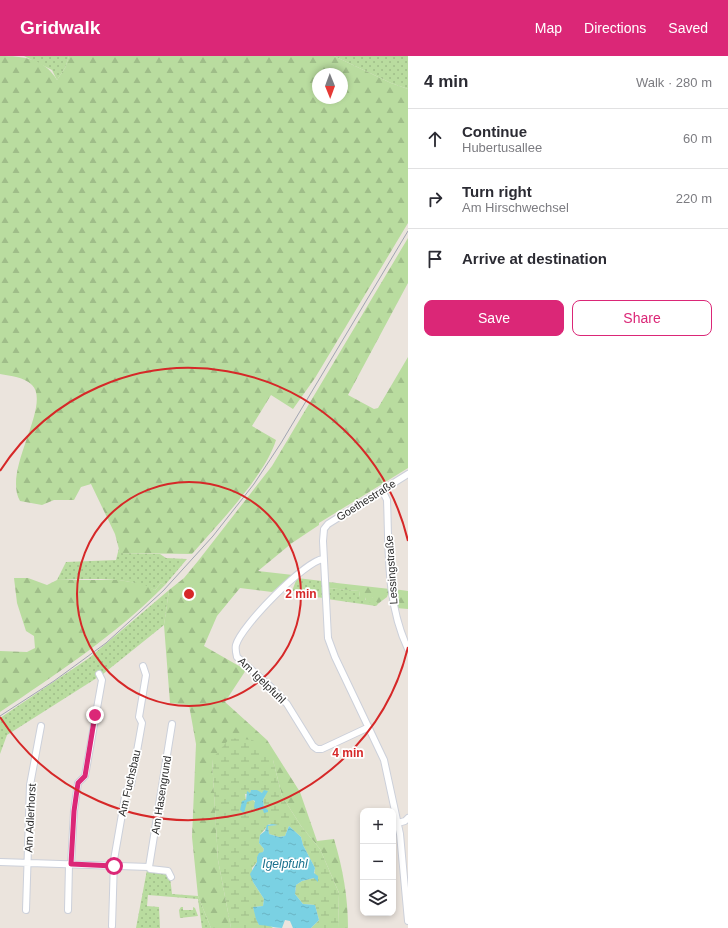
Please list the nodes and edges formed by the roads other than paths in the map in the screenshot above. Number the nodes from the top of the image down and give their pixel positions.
1 (408, 474) edge
2 (382, 490) junction
3 (324, 559) junction
4 (408, 649) edge
5 (143, 666) dead end
6 (99, 674) dead end
7 (172, 724) dead end
8 (41, 726) dead end
9 (369, 727) junction
10 (408, 818) edge
11 (398, 823) junction
12 (406, 861) edge
13 (0, 862) edge
14 (28, 862) junction
15 (70, 864) junction
16 (114, 866) junction
17 (149, 867) junction
18 (171, 877) dead end
19 (26, 910) dead end
20 (68, 910) dead end
21 (408, 921) edge
22 (112, 926) dead end

1 - 2 street, Goethestraße
2 - 3 street, Goethestraße
2 - 4 street, Lessingstraße
3 - 9 street
3 - 9 street, Am Igelpfuhl
5 - 16 street, Am Fuchsbau
6 - 15 street
7 - 17 street, Am Hasengrund
8 - 14 street, Am Adlerhorst
9 - 11 street
10 - 11 street
11 - 12 street
12 - 21 street
13 - 14 street
14 - 15 street
14 - 19 street, Am Adlerhorst
15 - 16 street
15 - 20 street
16 - 17 street
16 - 22 street, Am Fuchsbau
17 - 18 street

